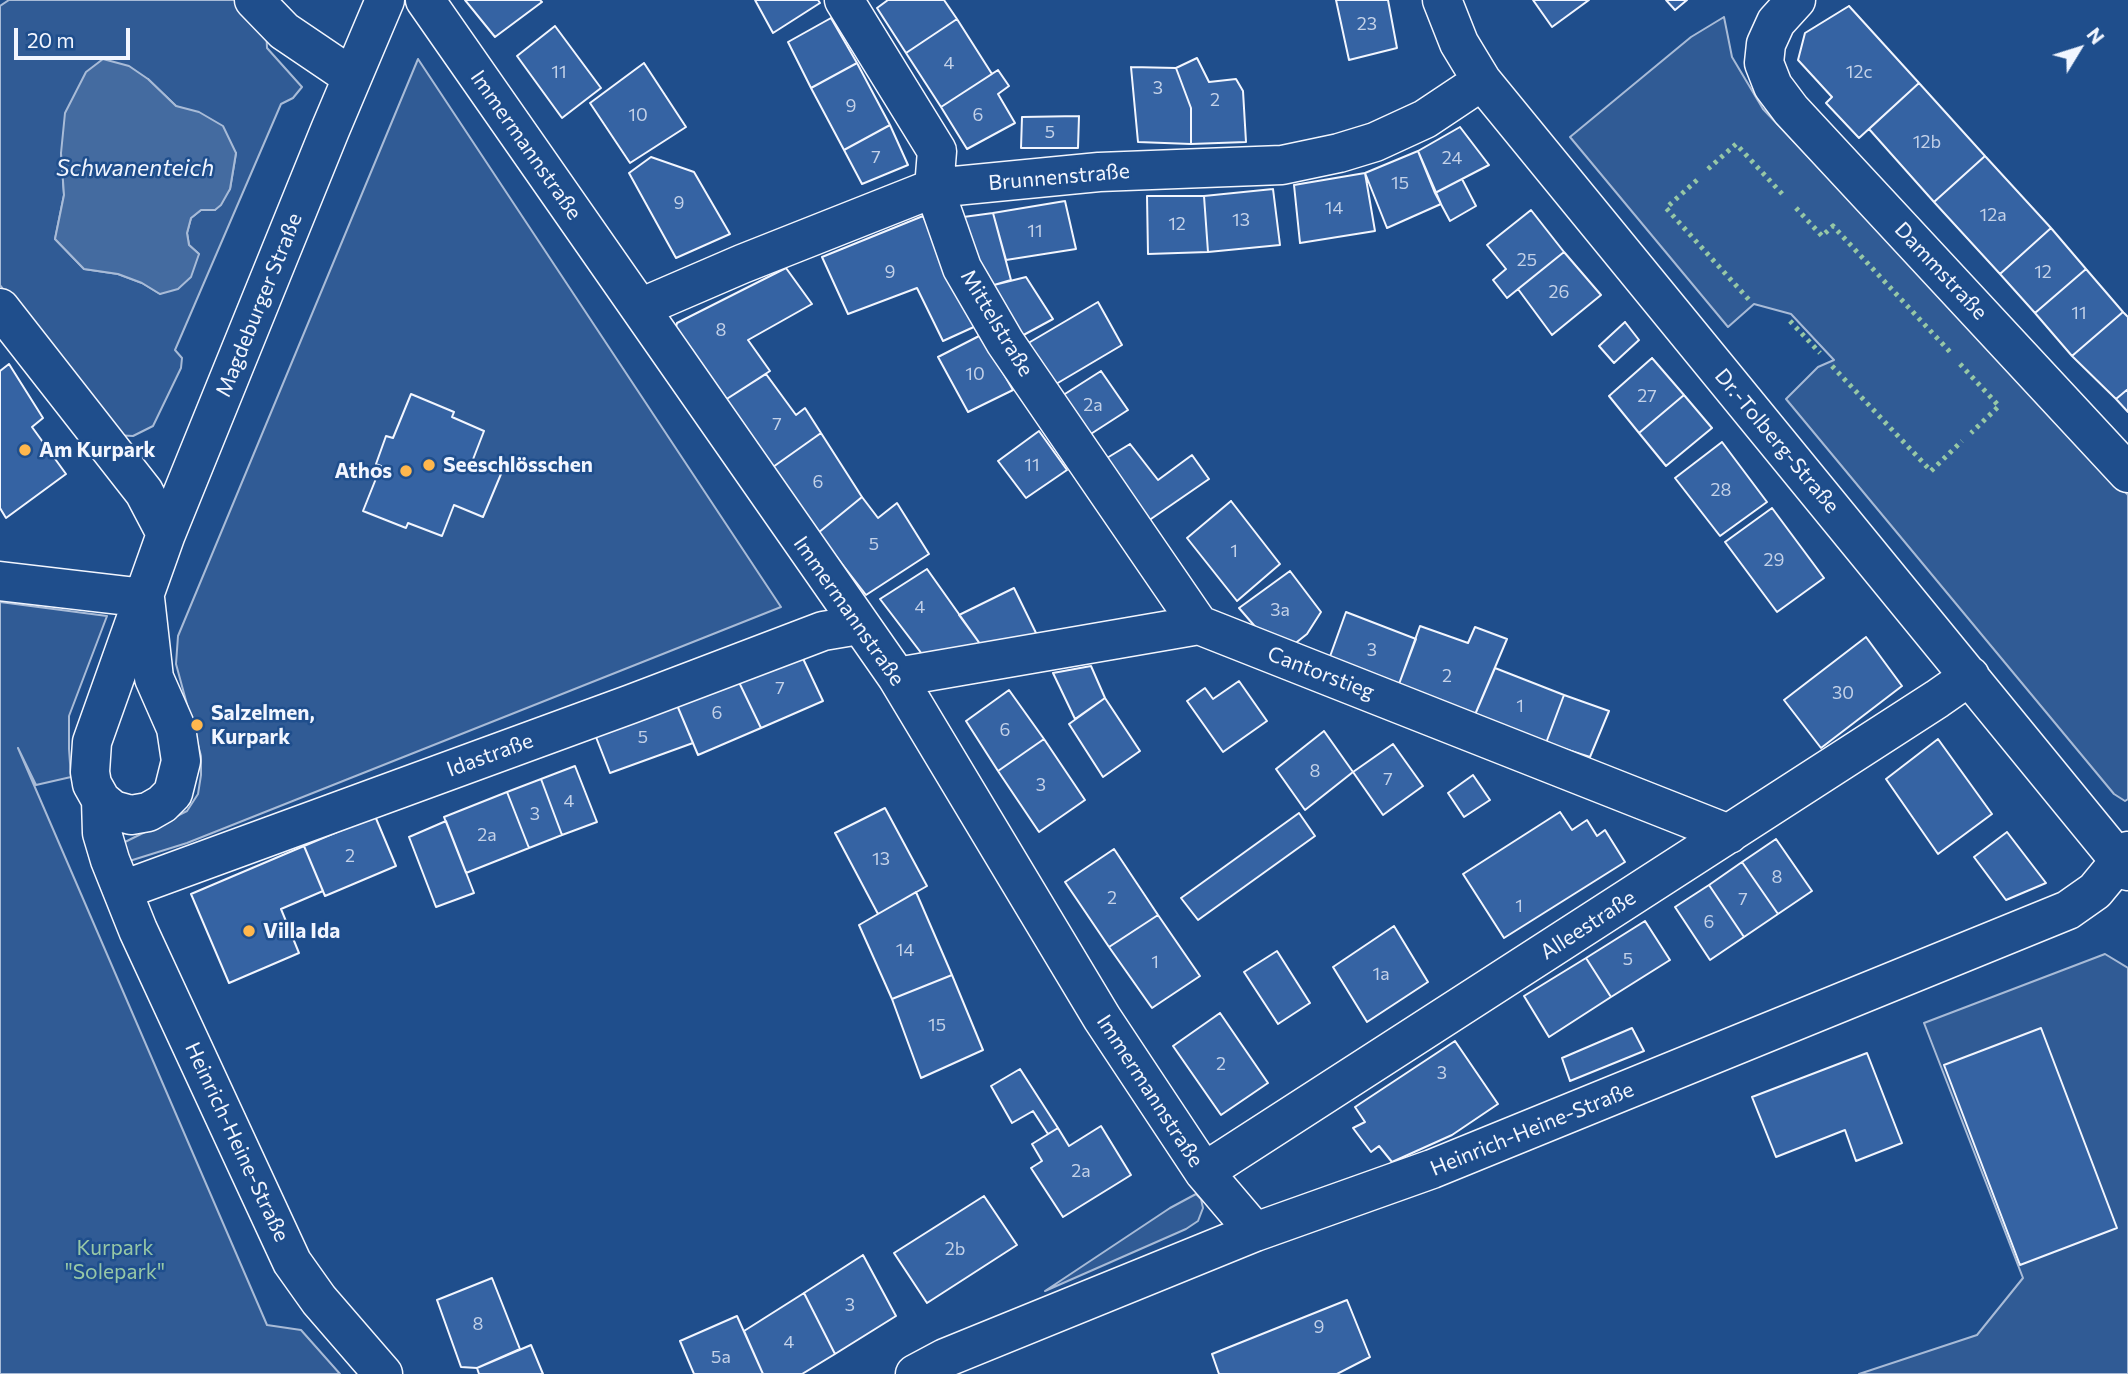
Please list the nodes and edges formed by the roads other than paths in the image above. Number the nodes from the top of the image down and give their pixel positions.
1 (254, 0) edge
2 (385, 0) edge
3 (425, 0) edge
4 (844, 0) edge
5 (1442, 0) edge
6 (1796, 0) edge
7 (352, 77) junction
8 (1482, 80) junction
9 (934, 188) junction
10 (640, 307) junction
11 (0, 308) edge
12 (2128, 473) edge
13 (166, 534) junction
14 (0, 581) edge
15 (145, 598) junction
16 (859, 625) junction
17 (1199, 625) junction
18 (1970, 676) junction
19 (897, 677) junction
20 (101, 800) junction
21 (1729, 834) junction
22 (2125, 861) edge
23 (123, 890) junction
24 (1204, 1172) junction
25 (1255, 1232) junction
26 (383, 1374) edge
27 (915, 1374) edge

1 - 7 street
2 - 7 street, Magdeburger Straße
3 - 10 street, Immermannstraße
4 - 9 street, Mittelstraße
5 - 8 street, Dr.-Tolberg-Straße
6 - 12 street, Dammstraße
7 - 13 street, Magdeburger Straße
8 - 9 street, Brunnenstraße
8 - 18 street, Dr.-Tolberg-Straße
9 - 10 street, Brunnenstraße
9 - 17 street, Mittelstraße
10 - 16 street, Immermannstraße
11 - 13 street
13 - 15 street, Magdeburger Straße
14 - 15 street
15 - 20 street, Magdeburger Straße
15 - 20 street, Magdeburger Straße
16 - 19 street, Immermannstraße
16 - 23 street, Idastraße
17 - 19 street
17 - 21 street, Cantorstieg
18 - 21 street, Alleestraße
18 - 22 street, Dr.-Tolberg-Straße
19 - 24 street, Immermannstraße
20 - 23 street, Heinrich-Heine-Straße
21 - 24 street, Alleestraße
22 - 25 street, Heinrich-Heine-Straße
23 - 26 street, Heinrich-Heine-Straße
24 - 25 street, Immermannstraße
25 - 27 street, Heinrich-Heine-Straße

